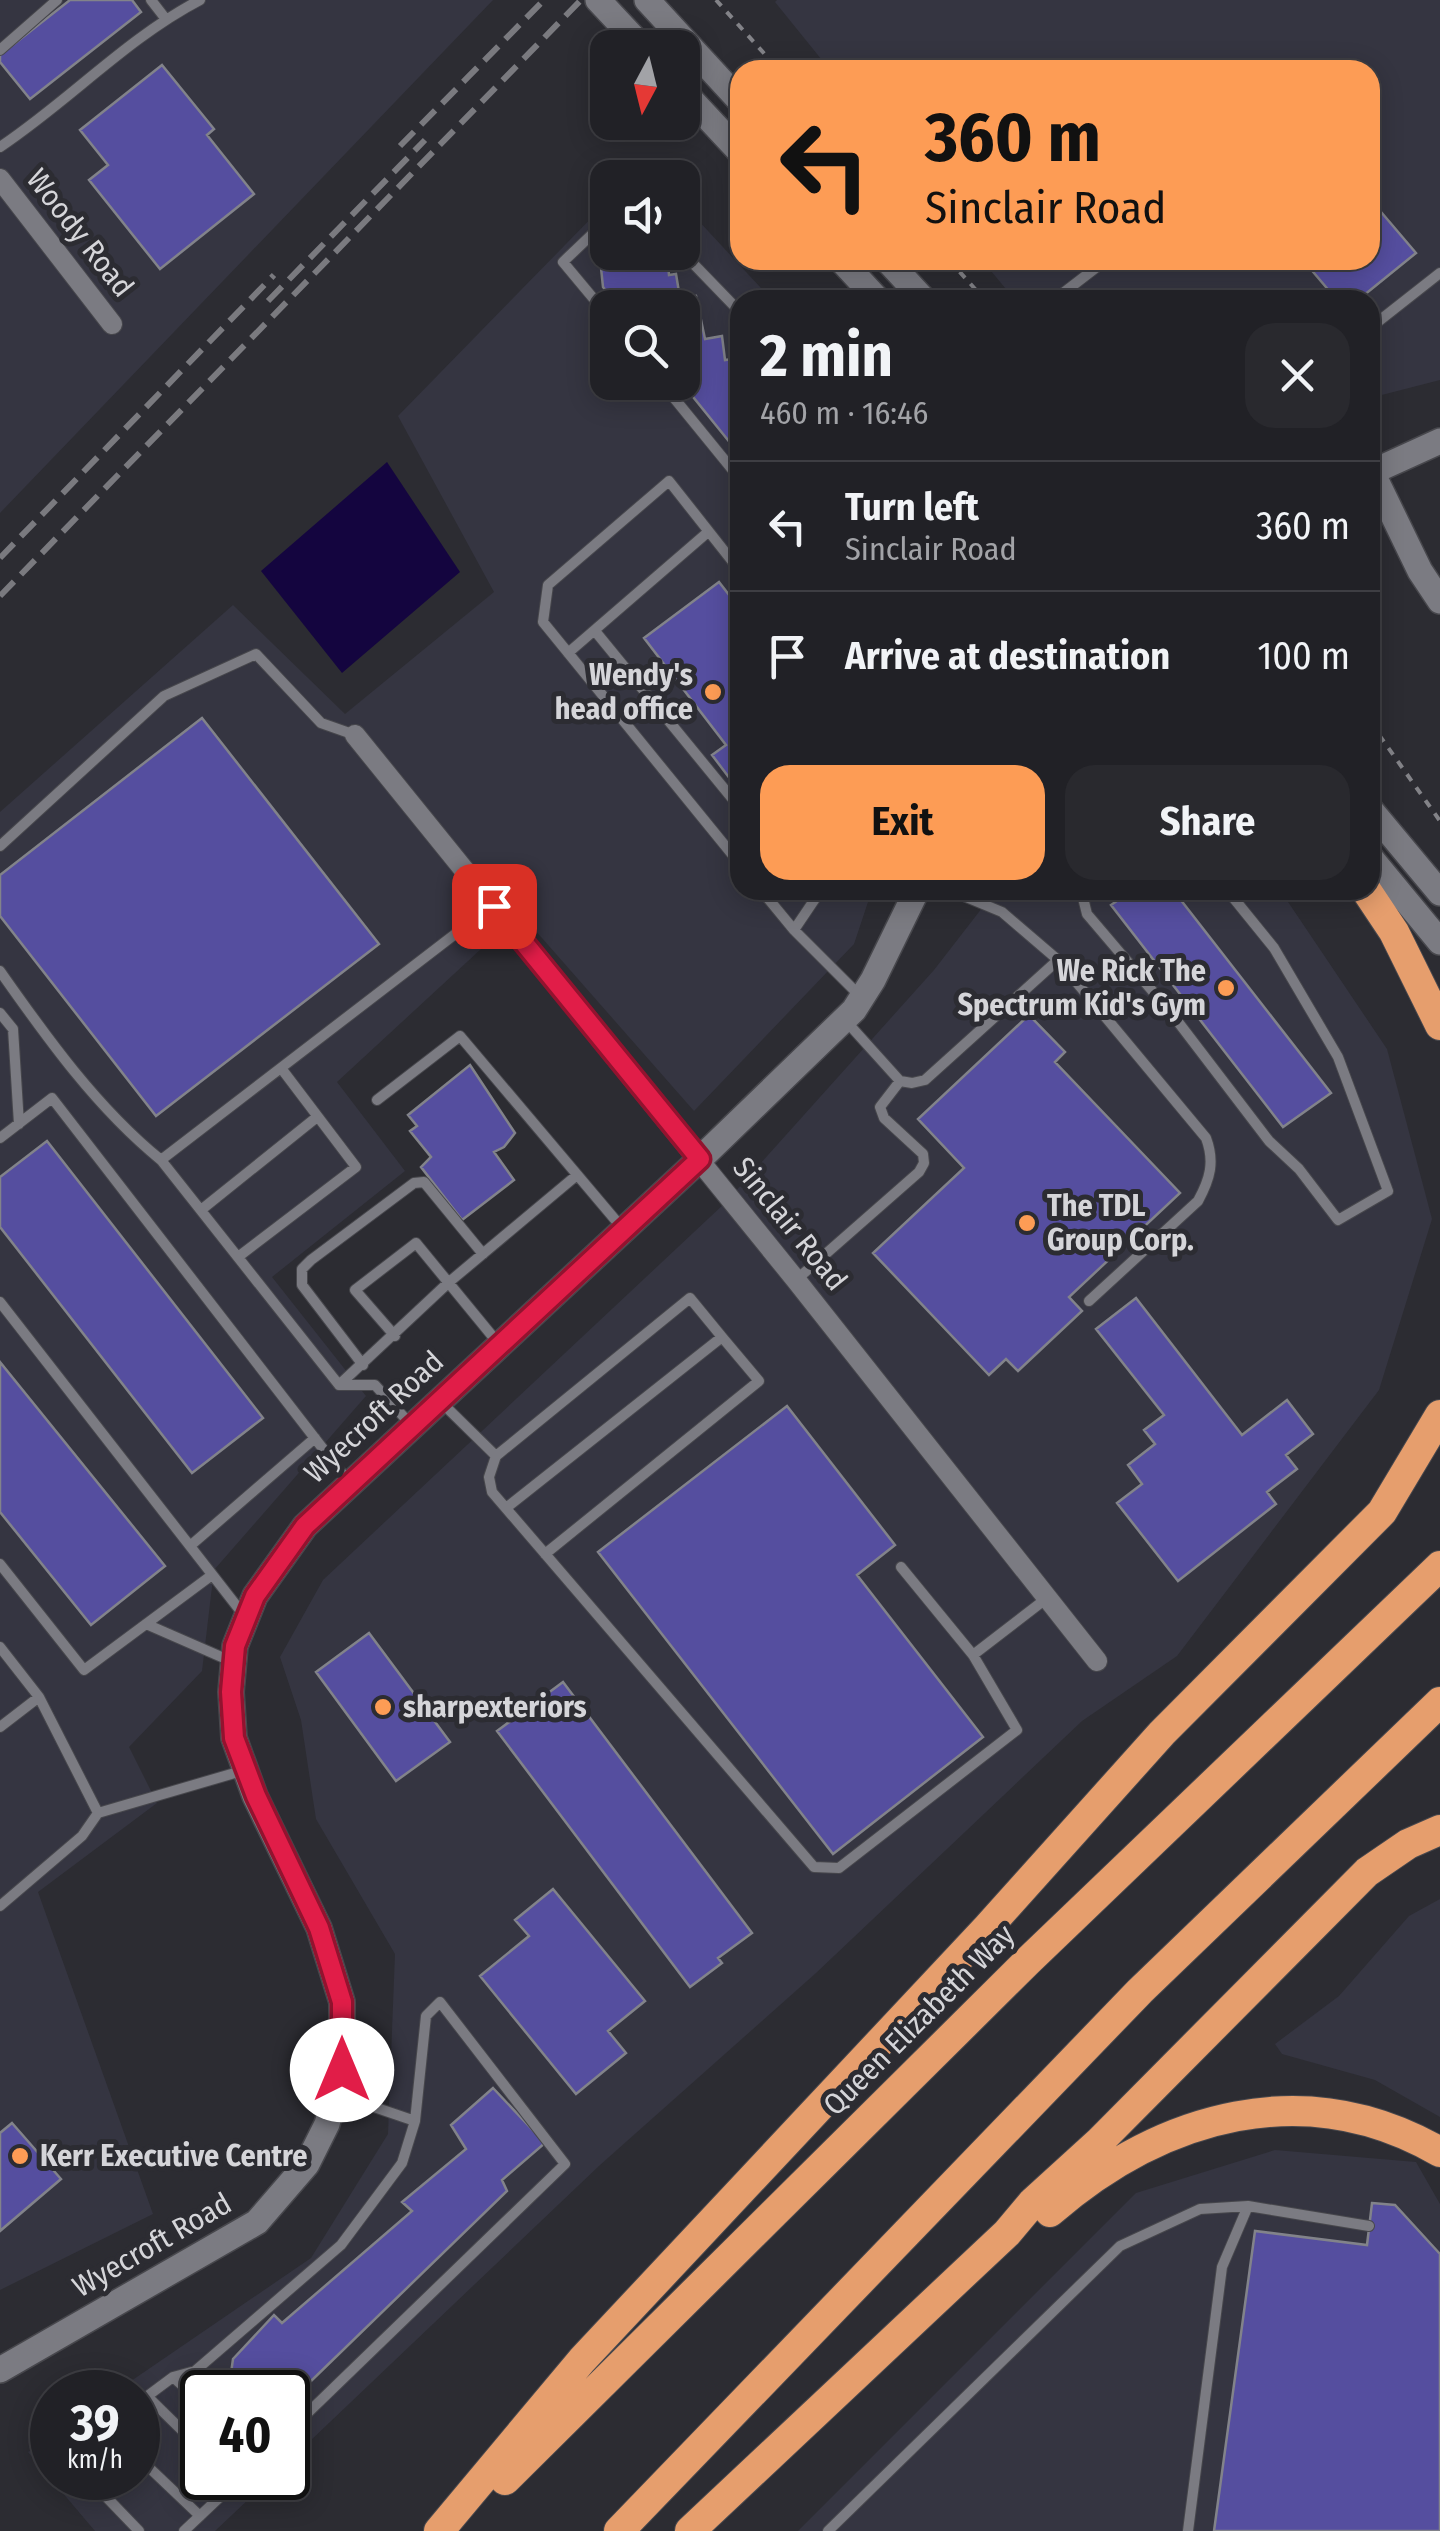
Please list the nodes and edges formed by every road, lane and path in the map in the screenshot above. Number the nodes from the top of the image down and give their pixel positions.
1 (57, 0) edge
2 (150, 0) edge
3 (200, 0) edge
4 (598, 0) edge
5 (647, 0) edge
6 (716, 0) edge
7 (166, 18) junction
8 (626, 30) edge
9 (0, 50) edge
10 (770, 60) edge
11 (730, 90) edge
12 (700, 109) edge
13 (730, 141) edge
14 (0, 147) edge
15 (0, 179) edge
16 (590, 236) edge
17 (699, 270) edge
18 (850, 270) edge
19 (896, 270) edge
20 (958, 270) edge
21 (1093, 270) edge
22 (1440, 273) edge
23 (869, 290) edge
24 (915, 290) edge
25 (976, 290) edge
26 (1067, 290) edge
27 (590, 294) edge
28 (730, 302) edge
29 (1380, 320) edge
30 (112, 324) dead end
31 (676, 400) edge
32 (1440, 440) edge
33 (730, 467) edge
34 (1380, 468) edge
35 (1380, 490) edge
36 (708, 532) junction
37 (730, 559) edge
38 (1440, 600) edge
39 (594, 631) junction
40 (568, 653) junction
41 (355, 735) joint
42 (1380, 736) edge
43 (730, 796) edge
44 (1380, 821) edge
45 (1440, 821) edge
46 (0, 846) edge
47 (730, 852) edge
48 (1380, 868) edge
49 (1440, 893) edge
50 (770, 900) edge
51 (814, 900) edge
52 (912, 900) edge
53 (973, 900) edge
54 (1083, 900) edge
55 (1235, 900) edge
56 (1373, 900) edge
57 (494, 906) junction
58 (794, 930) junction
59 (1440, 942) edge
60 (1058, 960) junction
61 (0, 971) edge
62 (862, 998) junction
63 (0, 1013) edge
64 (844, 1019) junction
65 (1440, 1025) edge
66 (281, 1068) junction
67 (900, 1081) junction
68 (376, 1100) dead end
69 (318, 1116) junction
70 (19, 1124) junction
71 (0, 1138) edge
72 (700, 1159) junction
73 (162, 1160) junction
74 (577, 1175) junction
75 (201, 1210) junction
76 (624, 1230) junction
77 (483, 1254) junction
78 (238, 1258) junction
79 (796, 1280) junction
80 (448, 1282) junction
81 (1088, 1301) dead end
82 (0, 1302) edge
83 (395, 1336) junction
84 (722, 1337) junction
85 (499, 1344) junction
86 (363, 1365) junction
87 (339, 1386) junction
88 (440, 1400) junction
89 (1440, 1415) edge
90 (412, 1426) junction
91 (315, 1438) junction
92 (496, 1456) junction
93 (352, 1486) junction
94 (506, 1508) junction
95 (190, 1546) junction
96 (545, 1554) junction
97 (0, 1564) edge
98 (1440, 1566) edge
99 (901, 1568) dead end
100 (212, 1575) junction
101 (1047, 1598) junction
102 (246, 1618) junction
103 (146, 1624) junction
104 (0, 1647) edge
105 (973, 1655) junction
106 (1097, 1661) dead end
107 (234, 1663) junction
108 (39, 1698) junction
109 (1440, 1702) edge
110 (0, 1726) edge
111 (246, 1769) junction
112 (98, 1813) junction
113 (1440, 1830) edge
114 (0, 1906) edge
115 (335, 2094) junction
116 (415, 2121) junction
117 (1440, 2152) edge
118 (1248, 2206) junction
119 (1369, 2226) dead end
120 (1007, 2233) junction
121 (0, 2370) edge
122 (174, 2377) junction
123 (180, 2383) edge
124 (160, 2387) edge
125 (310, 2411) edge
126 (160, 2415) edge
127 (180, 2432) edge
128 (160, 2478) edge
129 (109, 2500) edge
130 (216, 2500) edge
131 (200, 2516) junction
132 (138, 2531) edge
133 (184, 2531) edge
134 (440, 2531) edge
135 (454, 2531) edge
136 (620, 2531) edge
137 (690, 2531) edge
138 (828, 2531) edge
139 (1188, 2531) edge

1 - 9 lane
2 - 7 lane
3 - 7 lane
4 - 8 street
5 - 11 street
6 - 10 path
7 - 14 lane
12 - 13 street
15 - 30 street, Woody Road
16 - 27 lane
17 - 28 lane
18 - 23 street
19 - 24 street
20 - 25 path
21 - 26 lane
22 - 29 lane
31 - 33 lane
32 - 34 street
35 - 38 street
36 - 37 lane
36 - 39 lane
36 - 40 lane
39 - 40 lane
39 - 43 lane
40 - 47 lane
41 - 46 lane
41 - 57 street, Sinclair Road
42 - 45 path
44 - 49 street
48 - 59 street
50 - 58 lane
51 - 58 lane
52 - 62 street, Wyecroft Road
53 - 60 lane
54 - 55 lane
56 - 65 highway
57 - 66 lane
57 - 72 street, Sinclair Road
58 - 62 lane
60 - 67 lane
60 - 81 lane
61 - 73 lane
62 - 64 street, Wyecroft Road
63 - 70 lane
64 - 67 lane
64 - 72 street, Wyecroft Road
66 - 69 lane
66 - 73 lane
67 - 79 lane
68 - 74 lane
69 - 75 lane
69 - 78 lane
70 - 71 lane
70 - 91 lane
72 - 76 street, Wyecroft Road
72 - 79 street, Sinclair Road
73 - 75 lane
74 - 76 lane
74 - 77 lane
75 - 78 lane
76 - 85 street, Wyecroft Road
77 - 80 lane
77 - 86 lane
78 - 87 lane
79 - 101 street, Sinclair Road
80 - 83 lane
80 - 83 lane
80 - 85 lane
82 - 95 lane
83 - 86 lane
84 - 92 lane
84 - 94 lane
84 - 96 lane
85 - 88 street, Wyecroft Road
86 - 87 lane
87 - 90 lane
88 - 90 street, Wyecroft Road
88 - 92 lane
89 - 134 highway
90 - 93 street, Wyecroft Road
91 - 93 lane
91 - 95 lane
92 - 94 lane
93 - 102 street, Wyecroft Road
94 - 96 lane
95 - 100 lane
96 - 105 lane
97 - 103 lane
98 - 135 highway, Queen Elizabeth Way
99 - 105 lane
100 - 102 lane
100 - 103 lane
101 - 105 lane
101 - 106 street, Sinclair Road
102 - 107 street, Wyecroft Road
103 - 107 lane
104 - 108 lane
107 - 111 street, Wyecroft Road
108 - 110 lane
108 - 112 lane
109 - 136 highway
111 - 112 lane
111 - 115 street, Wyecroft Road
112 - 114 lane
113 - 120 highway
115 - 116 lane
115 - 121 street, Wyecroft Road
116 - 122 lane
116 - 125 lane
117 - 120 highway
118 - 119 lane
118 - 138 lane
118 - 139 lane
120 - 137 highway
122 - 123 lane
122 - 124 lane
126 - 127 lane
128 - 131 lane
129 - 132 lane
130 - 131 lane
131 - 133 lane

